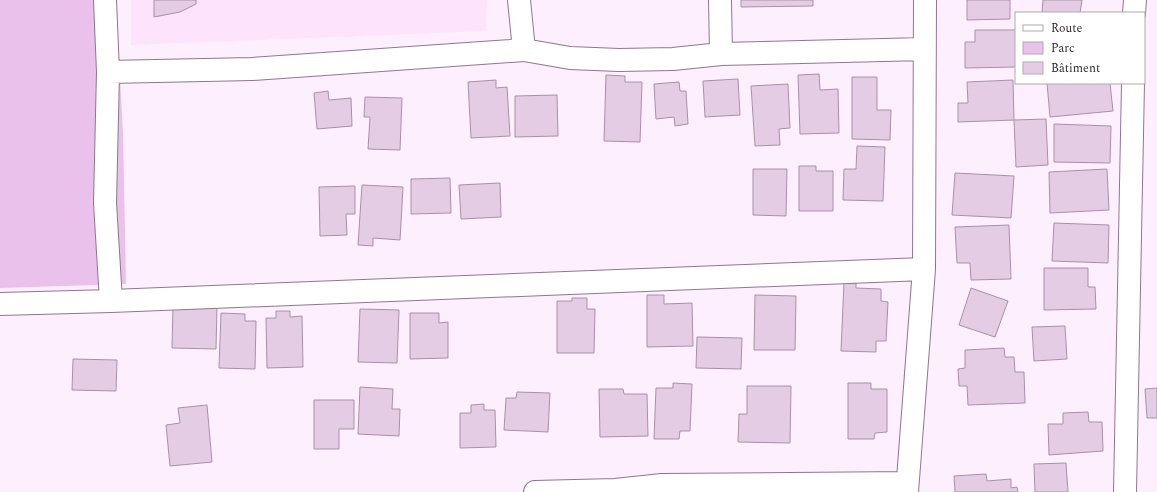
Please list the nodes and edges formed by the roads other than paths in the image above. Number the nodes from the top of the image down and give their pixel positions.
1 (105, 0) edge
2 (520, 0) edge
3 (720, 0) edge
4 (925, 0) edge
5 (1134, 0) edge
6 (1134, 12) edge
7 (924, 49) junction
8 (524, 50) junction
9 (721, 54) junction
10 (108, 72) junction
11 (1133, 84) edge
12 (924, 269) junction
13 (111, 301) junction
14 (0, 304) edge
15 (907, 488) edge
16 (535, 492) edge
17 (1126, 492) edge

1 - 10 street
2 - 8 street
3 - 9 street
4 - 7 street
5 - 6 street
7 - 9 street
7 - 12 street
8 - 9 street
8 - 10 street
10 - 13 street
11 - 17 street
12 - 13 street
12 - 15 street
13 - 14 street
15 - 16 street

